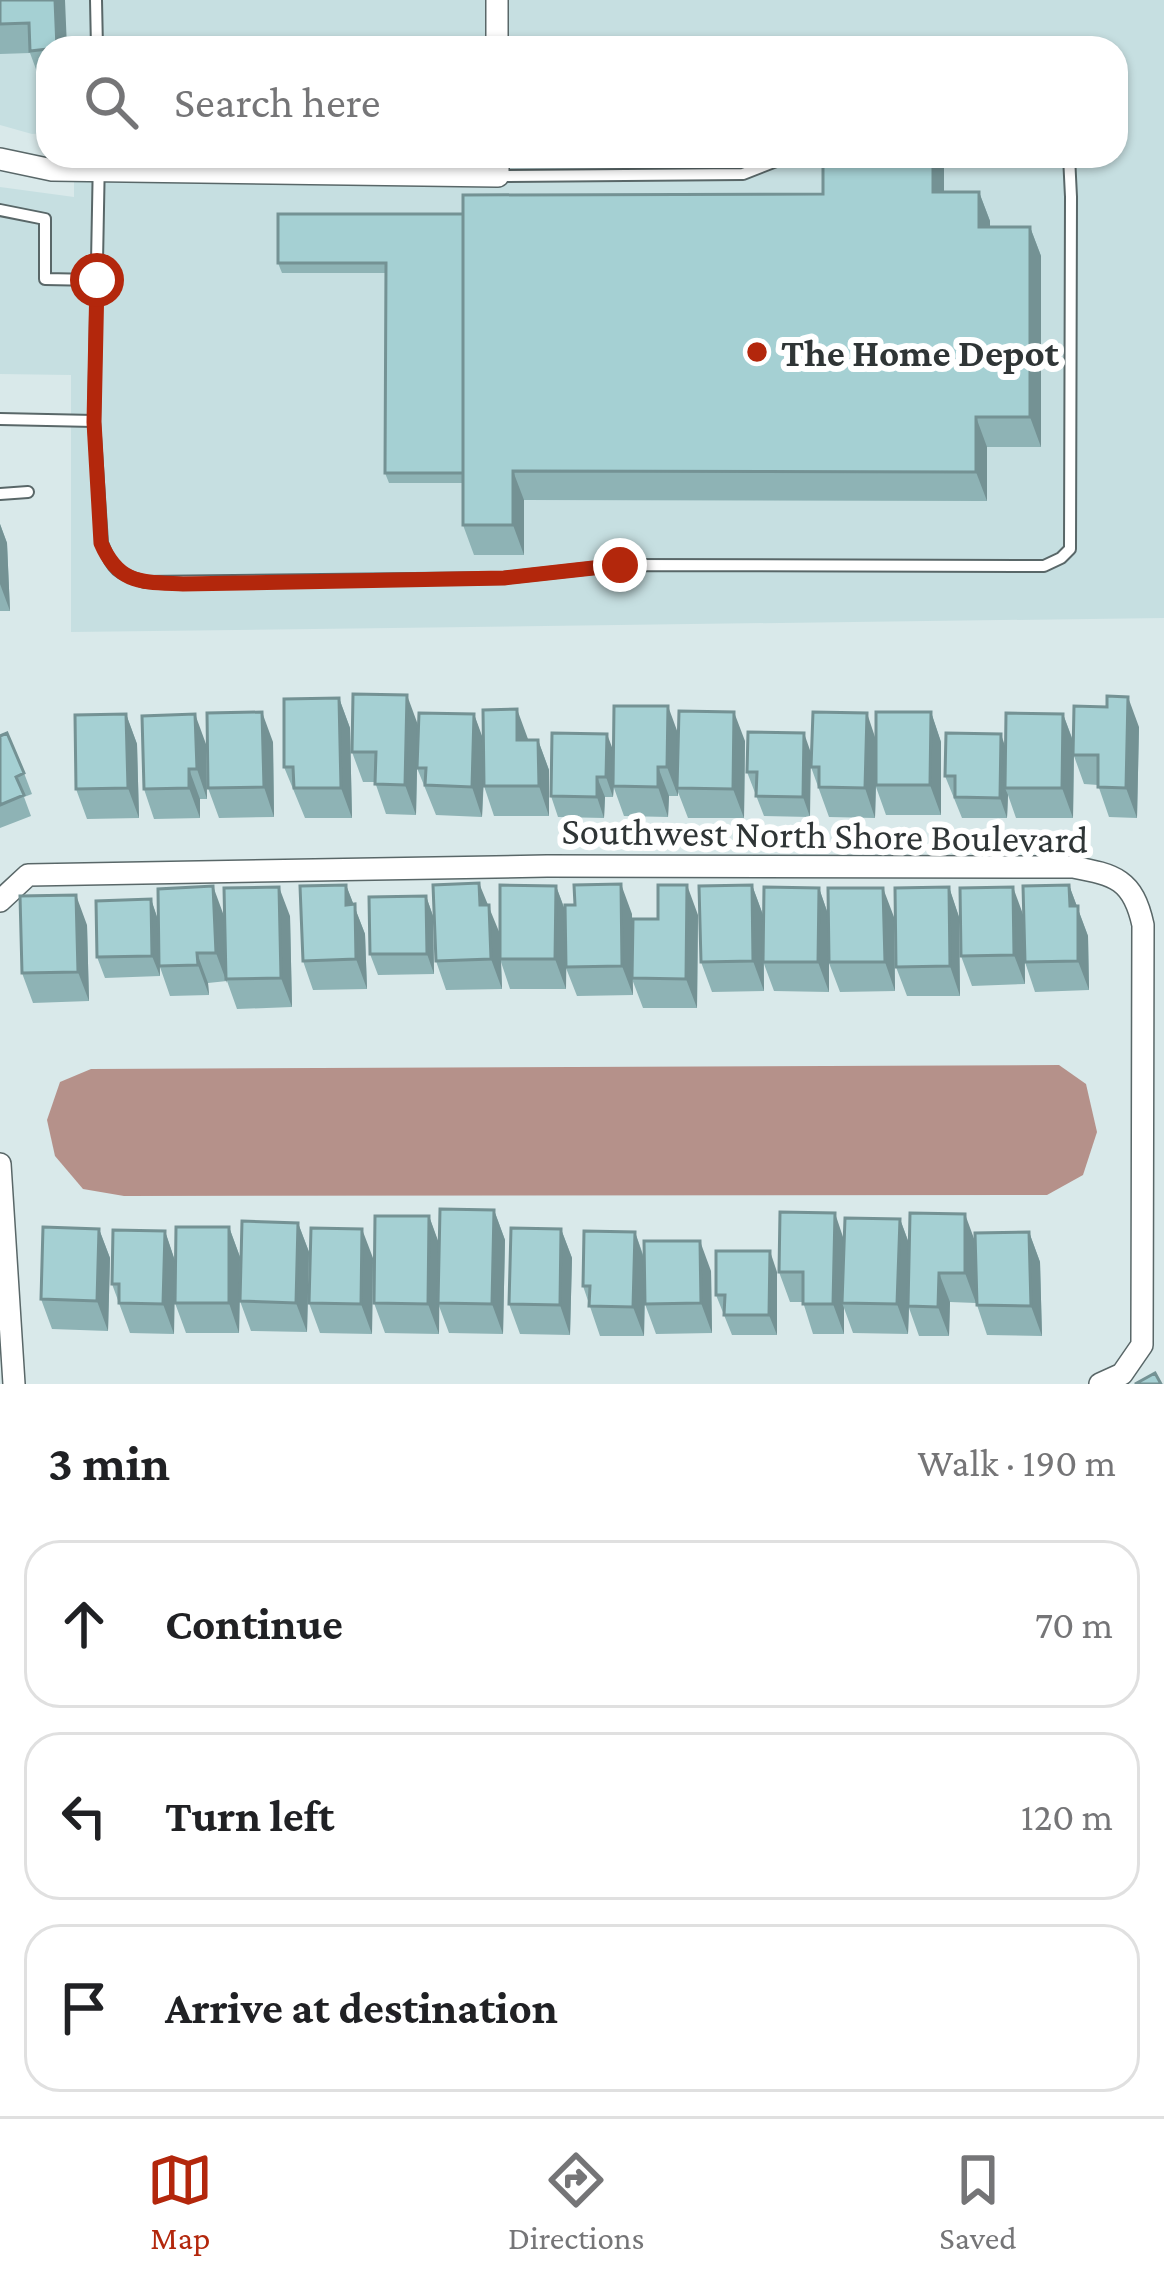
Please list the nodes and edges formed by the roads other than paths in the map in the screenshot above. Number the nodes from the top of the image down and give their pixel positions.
1 (96, 0) edge
2 (497, 0) edge
3 (97, 36) edge
4 (497, 36) edge
5 (0, 159) edge
6 (36, 167) edge
7 (99, 168) edge
8 (559, 168) edge
9 (759, 168) edge
10 (1070, 168) edge
11 (0, 210) edge
12 (97, 280) junction
13 (0, 419) edge
14 (94, 422) junction
15 (28, 492) dead end
16 (0, 494) edge
17 (1, 898) edge
18 (0, 1164) edge
19 (14, 1384) edge
20 (1100, 1384) edge

1 - 3 lane
2 - 4 street
5 - 6 street
7 - 12 lane
8 - 9 lane
10 - 14 lane
11 - 12 lane
12 - 14 lane
13 - 14 lane
15 - 16 lane
17 - 20 street, Southwest North Shore Boulevard
18 - 19 street

